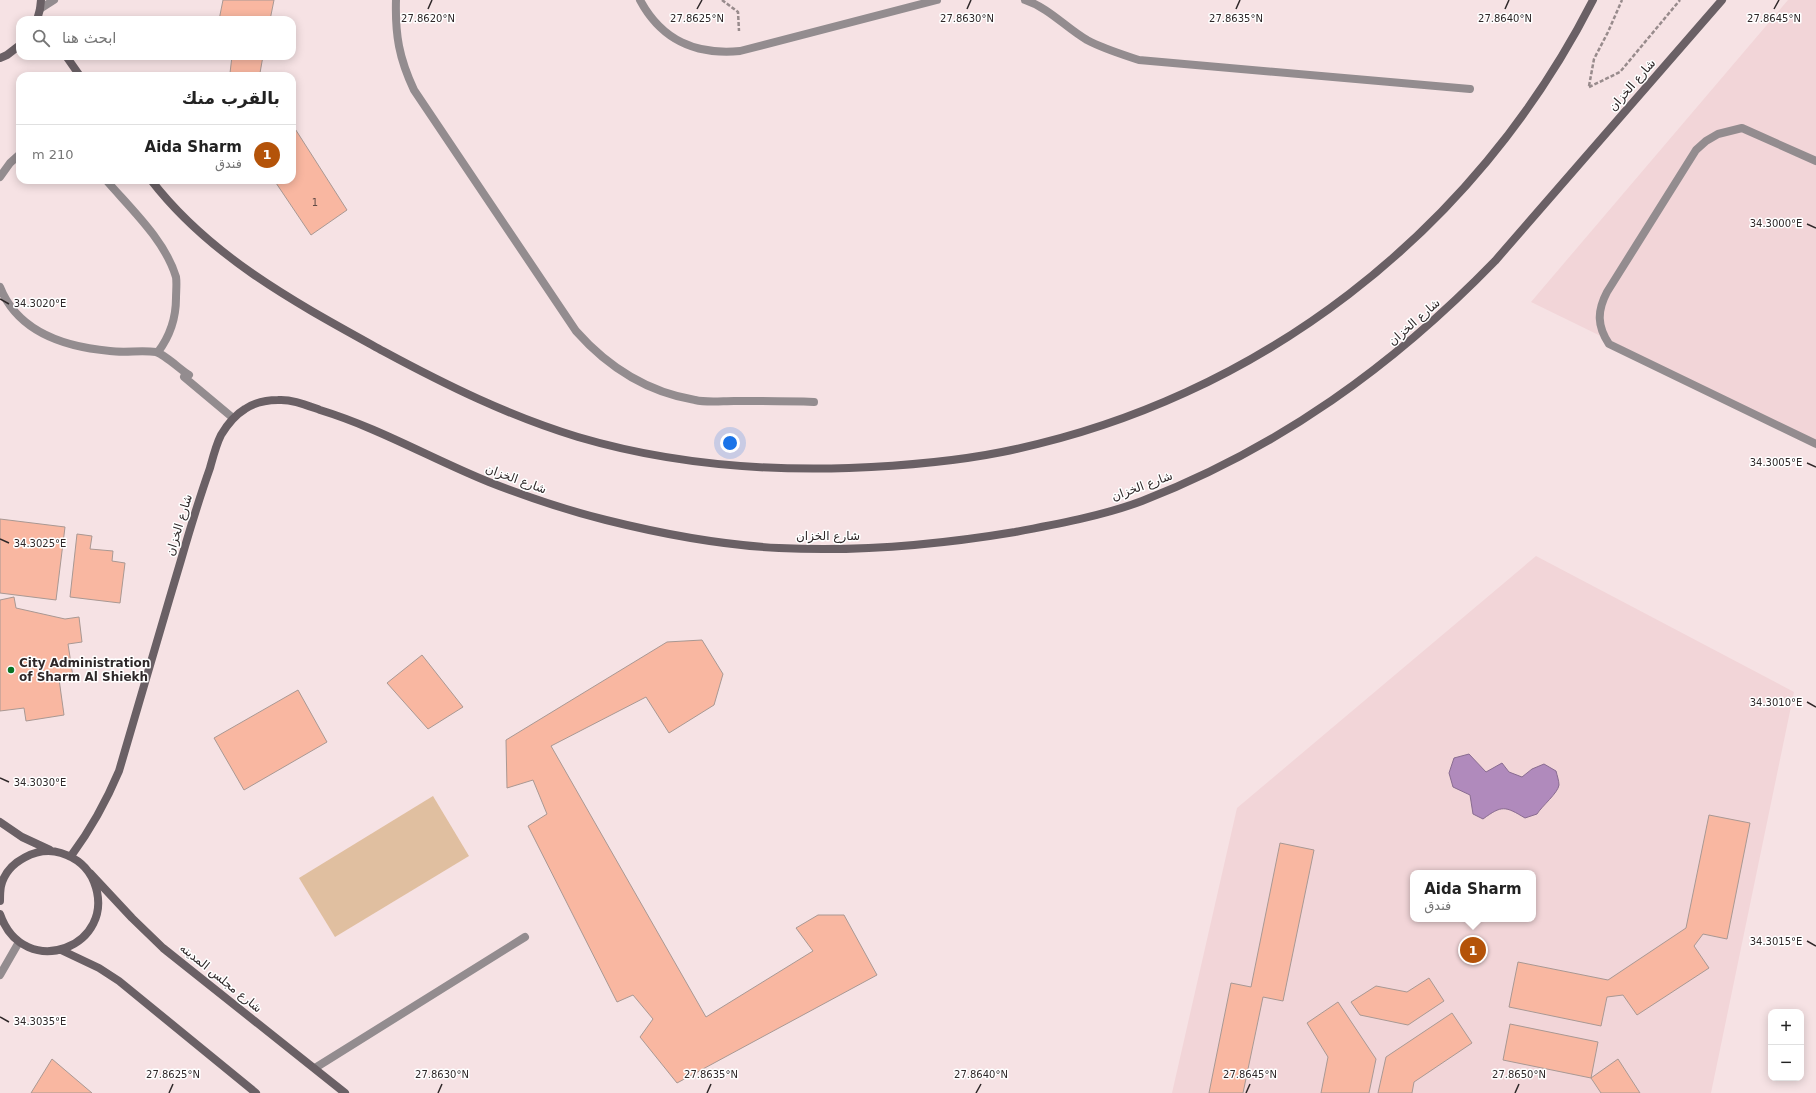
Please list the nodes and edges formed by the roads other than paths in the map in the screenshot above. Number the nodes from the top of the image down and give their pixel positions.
1 (41, 0) edge
2 (54, 0) edge
3 (396, 0) edge
4 (640, 0) edge
5 (937, 0) edge
6 (1025, 0) edge
7 (1593, 0) edge
8 (1722, 0) edge
9 (39, 16) edge
10 (16, 48) edge
11 (0, 58) edge
12 (69, 60) edge
13 (77, 72) edge
14 (1470, 89) dead end
15 (16, 158) edge
16 (1816, 161) edge
17 (0, 177) edge
18 (109, 184) edge
19 (154, 184) edge
20 (0, 287) edge
21 (158, 352) junction
22 (814, 402) dead end
23 (233, 418) junction
24 (1816, 444) edge
25 (0, 822) edge
26 (57, 852) junction
27 (71, 856) junction
28 (90, 873) junction
29 (0, 900) edge
30 (0, 914) edge
31 (525, 937) dead end
32 (19, 942) junction
33 (61, 950) junction
34 (0, 975) edge
35 (315, 1068) junction
36 (256, 1093) edge
37 (345, 1093) edge

1 - 9 main road
2 - 9 street
3 - 22 street
4 - 5 street
6 - 14 street
7 - 19 main road
8 - 23 main road, شارع الخزان
10 - 11 main road
12 - 13 main road
15 - 17 street
16 - 24 street
18 - 21 street
20 - 21 street
21 - 23 street
23 - 27 main road, شارع الخزان
25 - 26 main road
26 - 27 main road
26 - 29 main road
27 - 28 main road, شارع مجلس المدينه
28 - 33 main road
28 - 35 main road, شارع مجلس المدينه
30 - 32 main road
31 - 35 street
32 - 33 main road
32 - 34 street
33 - 36 main road
35 - 37 main road, شارع مجلس المدينه

